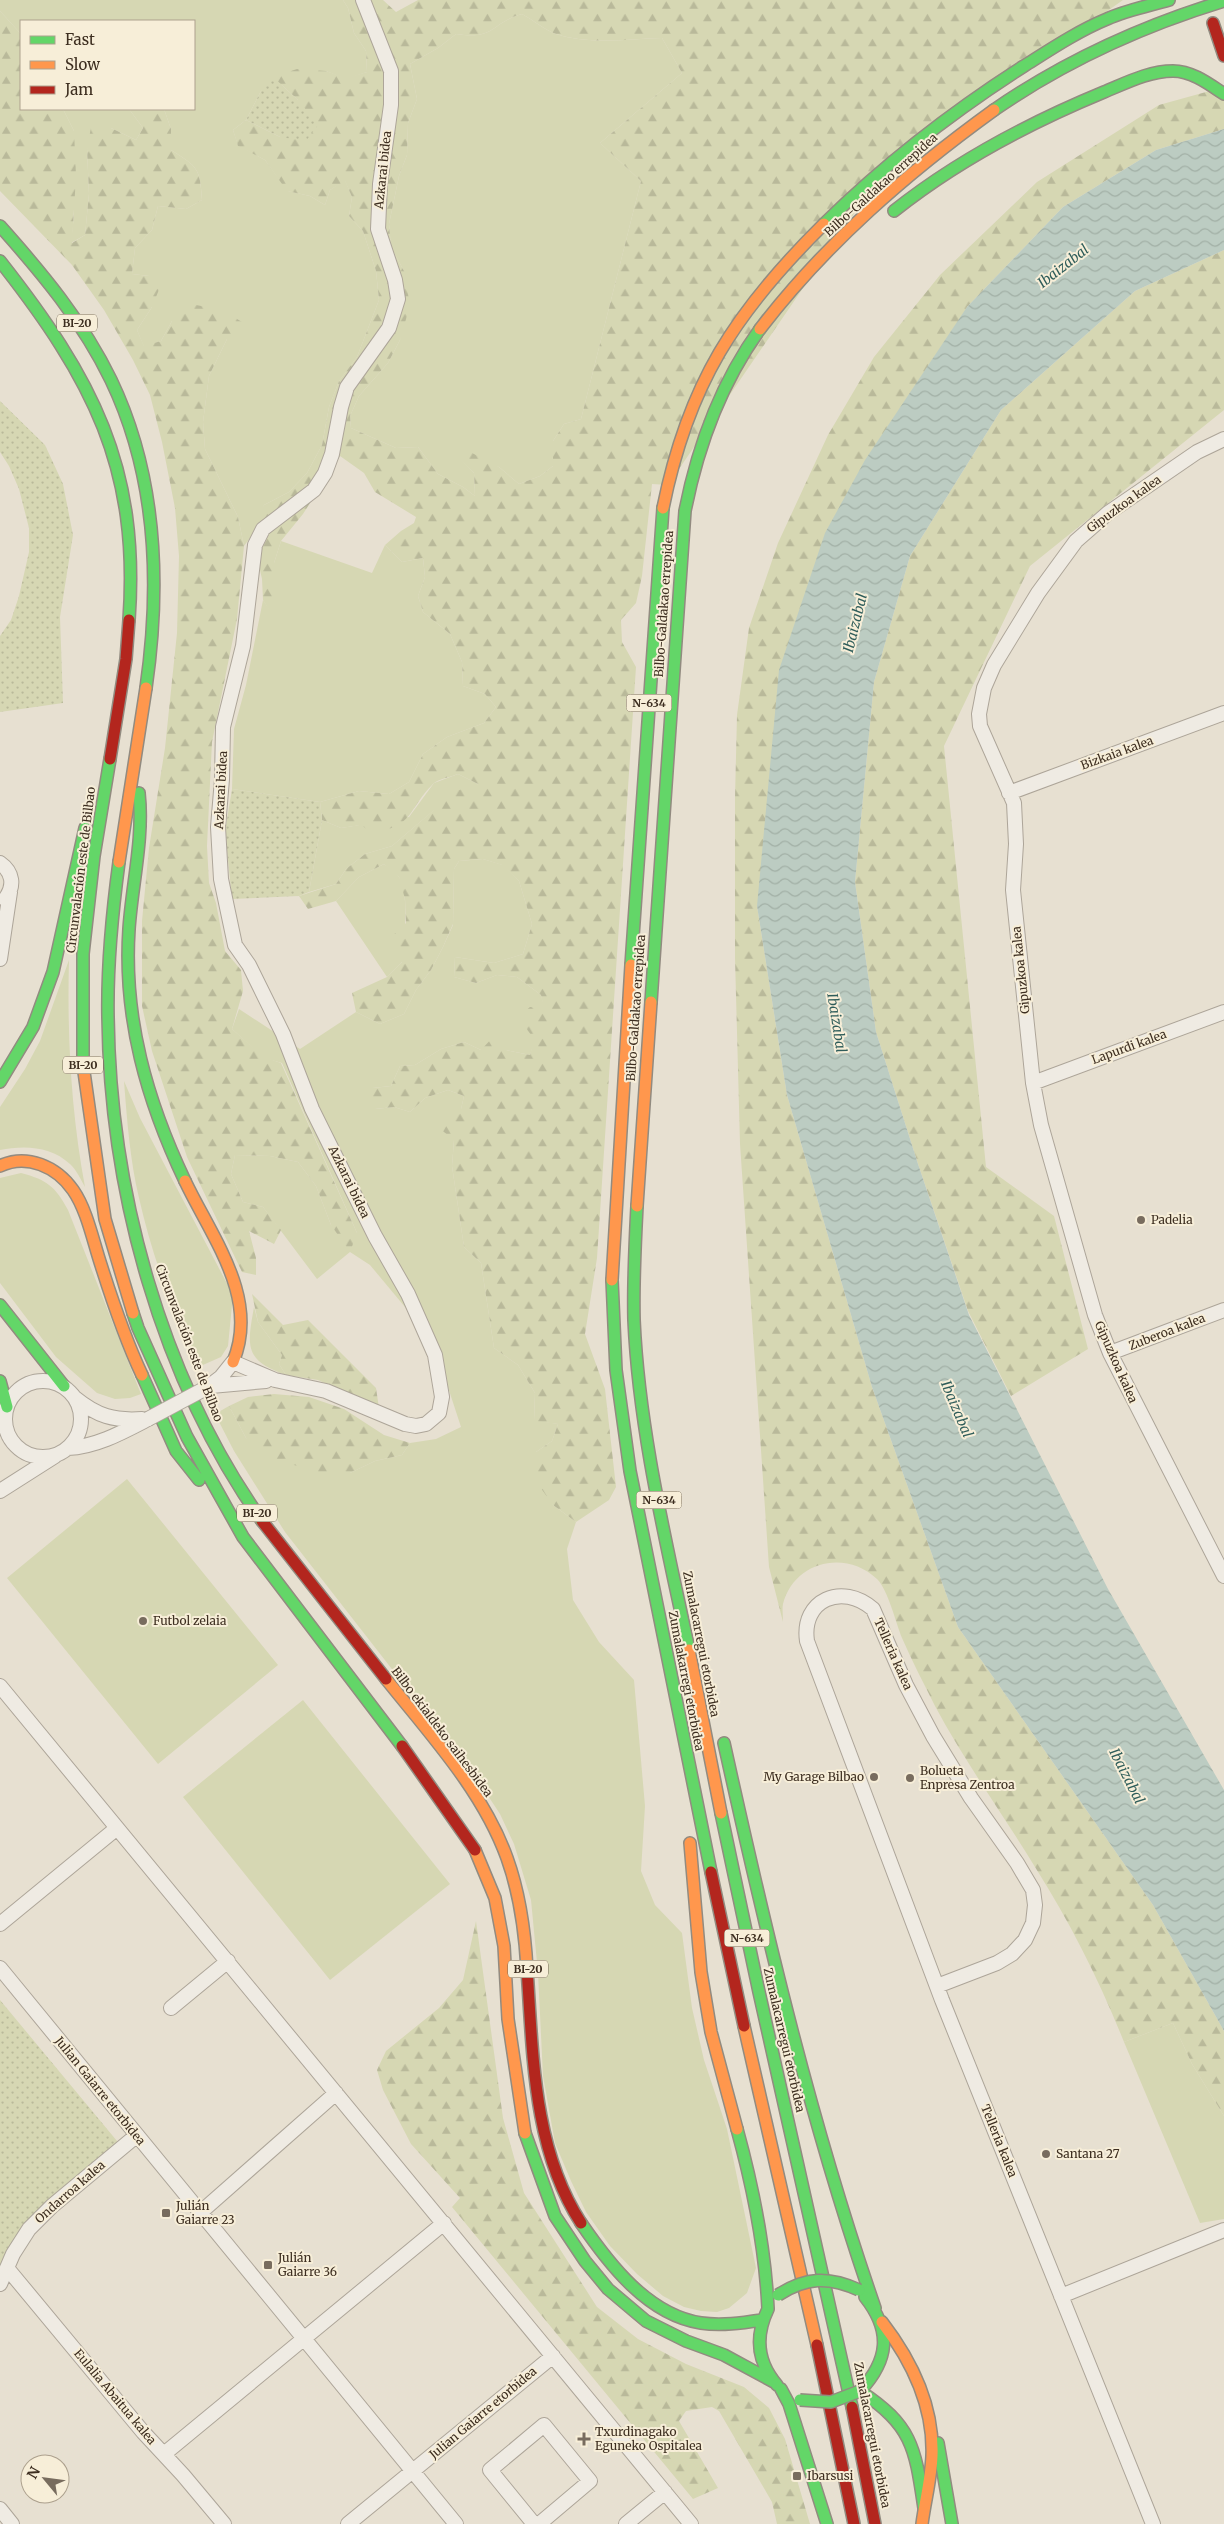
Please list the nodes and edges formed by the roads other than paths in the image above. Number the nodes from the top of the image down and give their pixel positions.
1 (364, 0) edge
2 (1170, 0) edge
3 (1122, 1) edge
4 (1224, 1) edge
5 (1108, 18) junction
6 (1213, 23) dead end
7 (1224, 56) edge
8 (1224, 94) edge
9 (883, 220) dead end
10 (0, 226) edge
11 (3, 265) edge
12 (745, 374) dead end
13 (707, 427) junction
14 (1224, 439) edge
15 (129, 613) junction
16 (1224, 713) edge
17 (135, 759) junction
18 (1009, 793) junction
19 (91, 802) dead end
20 (86, 821) dead end
21 (2, 861) edge
22 (10, 892) junction
23 (0, 903) edge
24 (1, 932) edge
25 (0, 959) edge
26 (1224, 1012) edge
27 (0, 1082) edge
28 (1033, 1083) junction
29 (0, 1166) edge
30 (0, 1305) edge
31 (1224, 1310) edge
32 (1110, 1353) junction
33 (233, 1362) junction
34 (275, 1380) junction
35 (0, 1381) edge
36 (64, 1386) junction
37 (208, 1386) junction
38 (75, 1398) junction
39 (6, 1412) junction
40 (148, 1419) junction
41 (0, 1439) edge
42 (61, 1452) junction
43 (0, 1491) edge
44 (243, 1537) junction
45 (289, 1559) joint
46 (671, 1560) junction
47 (649, 1565) junction
48 (1224, 1576) edge
49 (690, 1600) dead end
50 (648, 1626) dead end
51 (0, 1686) edge
52 (722, 1732) dead end
53 (117, 1828) junction
54 (688, 1835) dead end
55 (0, 1924) edge
56 (228, 1961) junction
57 (0, 1968) edge
58 (937, 1986) junction
59 (171, 2008) dead end
60 (336, 2093) junction
61 (136, 2136) junction
62 (201, 2212) junction
63 (444, 2223) junction
64 (1224, 2230) edge
65 (7, 2268) junction
66 (0, 2284) edge
67 (1061, 2296) junction
68 (768, 2308) junction
69 (875, 2308) junction
70 (762, 2320) junction
71 (882, 2322) junction
72 (303, 2338) junction
73 (553, 2356) junction
74 (778, 2386) junction
75 (860, 2391) junction
76 (929, 2407) junction
77 (164, 2454) junction
78 (414, 2471) junction
79 (665, 2492) junction
80 (924, 2508) junction
81 (0, 2509) edge
82 (12, 2524) edge
83 (224, 2524) edge
84 (348, 2524) edge
85 (456, 2524) edge
86 (534, 2524) edge
87 (539, 2524) edge
88 (626, 2524) edge
89 (691, 2524) edge
90 (827, 2524) edge
91 (854, 2524) edge
92 (875, 2524) edge
93 (922, 2524) edge
94 (952, 2524) edge
95 (1153, 2524) edge

1 - 34 street, Azkarai bidea
2 - 5 main road, Bilbo-Galdakao errepidea / N-634
3 - 5 main road
4 - 13 main road, Bilbo-Galdakao errepidea / N-634
5 - 47 main road, Bilbo-Galdakao errepidea / N-634
6 - 7 main road
8 - 9 main road
10 - 17 main road, Circunvalación este de Bilbao / BI-20
11 - 15 main road, Circunvalación este de Bilbao / BI-20
12 - 13 main road
13 - 46 main road, Bilbo-Galdakao errepidea / N-634
14 - 18 street, Gipuzkoa kalea
15 - 19 main road
15 - 44 main road, Circunvalación este de Bilbao / BI-20
16 - 18 street, Bizkaia kalea
17 - 33 main road
17 - 45 main road, Circunvalación este de Bilbao / BI-20
18 - 28 street, Gipuzkoa kalea
20 - 27 main road
21 - 22 street
22 - 23 street
22 - 24 street
24 - 25 street
26 - 28 street, Lapurdi kalea
28 - 32 street, Gipuzkoa kalea
29 - 44 main road
30 - 36 main road
31 - 32 street, Zuberoa kalea
32 - 48 street, Gipuzkoa kalea
33 - 34 street
33 - 37 street
34 - 37 street
35 - 39 main road
36 - 38 street
36 - 39 street
37 - 40 street, bridge
38 - 40 street
38 - 42 street
39 - 41 street
39 - 42 street
40 - 42 street
42 - 43 street
44 - 74 main road, Circunvalación este de Bilbao / BI-20
45 - 70 main road, Bilbo ekialdeko saihesbidea / BI-20
46 - 49 main road, N-634
46 - 92 main road, Zumalacarregui etorbidea / N-634
47 - 50 main road, N-634
47 - 91 main road, Zumalakarregi etorbidea / N-634
51 - 53 street
52 - 69 main road, N-634
53 - 55 street
53 - 56 street
54 - 68 main road
56 - 59 street
56 - 60 street
57 - 61 street, Julian Gaiarre etorbidea
58 - 58 street, Telleria kalea
58 - 67 street, Telleria kalea
60 - 62 street
60 - 63 street
61 - 62 street, Julian Gaiarre etorbidea
61 - 65 street, Ondarroa kalea
62 - 72 street, Julian Gaiarre etorbidea
63 - 72 street
63 - 73 street
64 - 67 street
65 - 66 street, Ondarroa kalea
65 - 77 street, Eulalia Abaitua kalea
67 - 95 street, Telleria kalea
68 - 69 main road, bridge
68 - 70 main road
69 - 71 main road
70 - 74 main road
71 - 75 main road
71 - 76 main road
72 - 77 street
72 - 78 street, Julian Gaiarre etorbidea
73 - 78 street, Julian Gaiarre etorbidea
73 - 79 street
74 - 75 main road, bridge
74 - 90 main road
75 - 80 main road
76 - 80 main road
76 - 94 main road
77 - 83 street, Eulalia Abaitua kalea
78 - 84 street, Julian Gaiarre etorbidea
78 - 85 street, Julian Gaiarre etorbidea
79 - 88 street
79 - 89 street
80 - 93 main road
81 - 82 street
86 - 87 street

